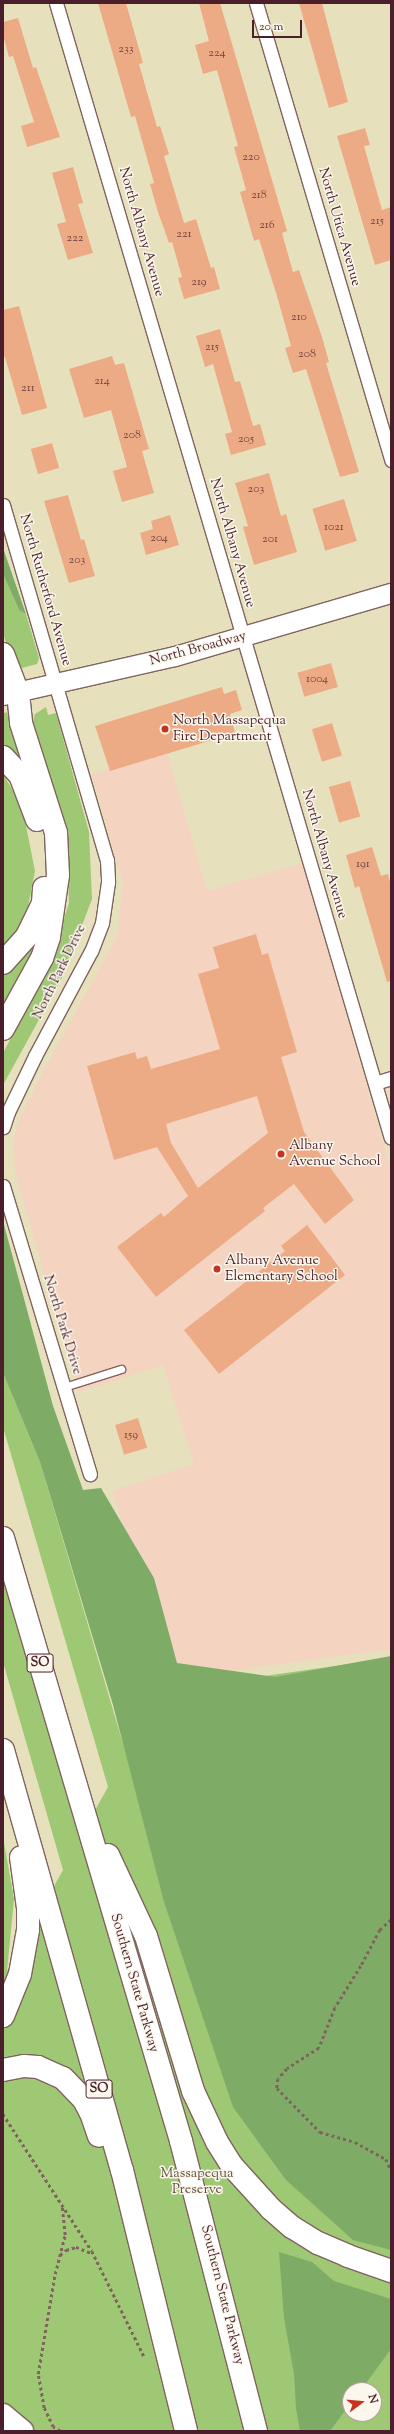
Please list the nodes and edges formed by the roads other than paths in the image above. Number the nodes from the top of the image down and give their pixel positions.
1 (56, 3) edge
2 (256, 3) edge
3 (391, 460) edge
4 (3, 505) edge
5 (391, 593) edge
6 (243, 637) junction
7 (3, 654) edge
8 (56, 684) junction
9 (10, 694) edge
10 (3, 757) edge
11 (3, 962) edge
12 (3, 1029) edge
13 (391, 1078) edge
14 (375, 1083) junction
15 (3, 1127) edge
16 (391, 1138) edge
17 (3, 1186) edge
18 (121, 1369) dead end
19 (64, 1387) junction
20 (90, 1474) dead end
21 (3, 1538) edge
22 (3, 1750) edge
23 (76, 1788) junction
24 (3, 1792) edge
25 (3, 2016) edge
26 (3, 2070) edge
27 (391, 2271) edge
28 (166, 2353) junction
29 (3, 2408) edge
30 (14, 2424) edge
31 (186, 2431) edge
32 (256, 2431) edge

1 - 6 street, North Albany Avenue
2 - 3 street, North Utica Avenue
4 - 8 street, North Rutherford Avenue
5 - 6 main road, North Broadway
6 - 8 main road, North Broadway
6 - 14 street, North Albany Avenue
7 - 9 highway
8 - 9 main road, North Broadway
8 - 15 street, North Park Drive
9 - 12 highway
10 - 11 highway
13 - 14 street
14 - 16 street, North Albany Avenue
17 - 19 street, North Park Drive
18 - 19 lane
19 - 20 street, North Park Drive
21 - 23 highway, Southern State Parkway / SO
22 - 28 highway, SO
23 - 27 highway
23 - 32 highway, Southern State Parkway / SO
24 - 25 highway
26 - 28 highway
28 - 31 highway, SO
29 - 30 highway

